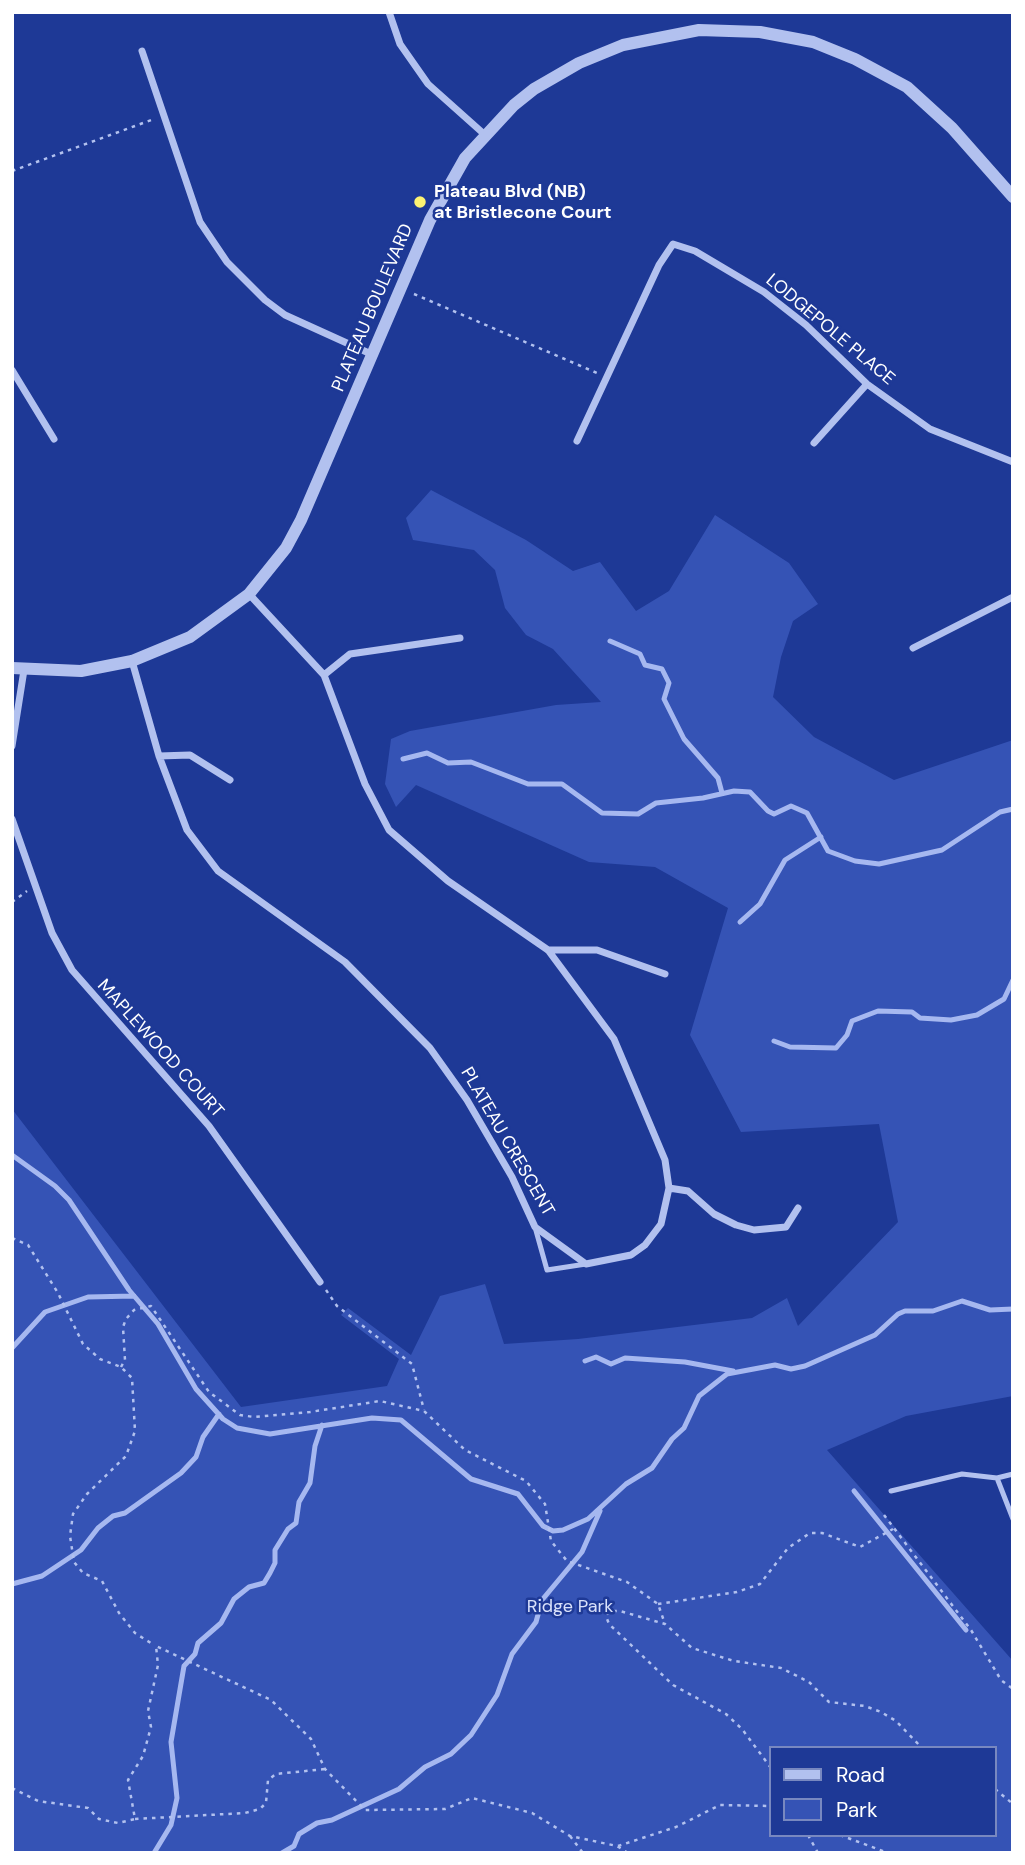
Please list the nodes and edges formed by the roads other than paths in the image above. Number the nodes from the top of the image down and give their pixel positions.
1 (389, 12) edge
2 (142, 51) dead end
3 (484, 134) junction
4 (1013, 197) edge
5 (371, 354) junction
6 (12, 370) edge
7 (867, 384) junction
8 (54, 439) dead end
9 (577, 441) dead end
10 (814, 443) dead end
11 (1013, 462) edge
12 (249, 593) junction
13 (1013, 597) edge
14 (460, 638) dead end
15 (913, 648) dead end
16 (132, 661) junction
17 (18, 669) edge
18 (324, 675) junction
19 (12, 746) edge
20 (159, 755) junction
21 (230, 780) dead end
22 (12, 818) edge
23 (548, 950) junction
24 (665, 974) dead end
25 (669, 1188) junction
26 (798, 1208) dead end
27 (535, 1227) junction
28 (586, 1264) junction
29 (320, 1282) road end
30 (1013, 1474) edge
31 (997, 1478) junction
32 (891, 1492) dead end
33 (1013, 1520) edge

1 - 3 street
2 - 5 street
3 - 4 street, PLATEAU BOULEVARD
3 - 5 street, PLATEAU BOULEVARD
5 - 12 street, PLATEAU BOULEVARD
6 - 8 street
7 - 9 street, LODGEPOLE PLACE
7 - 10 street
7 - 11 street, LODGEPOLE PLACE
12 - 16 street, PLATEAU BOULEVARD
12 - 18 street
13 - 15 street
14 - 18 street
16 - 17 street, PLATEAU BOULEVARD
16 - 20 street, PLATEAU CRESCENT
17 - 19 street
18 - 23 street
20 - 21 street
20 - 27 street, PLATEAU CRESCENT
22 - 29 street, MAPLEWOOD COURT
23 - 24 street
23 - 25 street
25 - 26 street
25 - 28 street
27 - 28 street, PLATEAU CRESCENT
27 - 28 lane
30 - 31 lane
31 - 32 lane
31 - 33 lane

